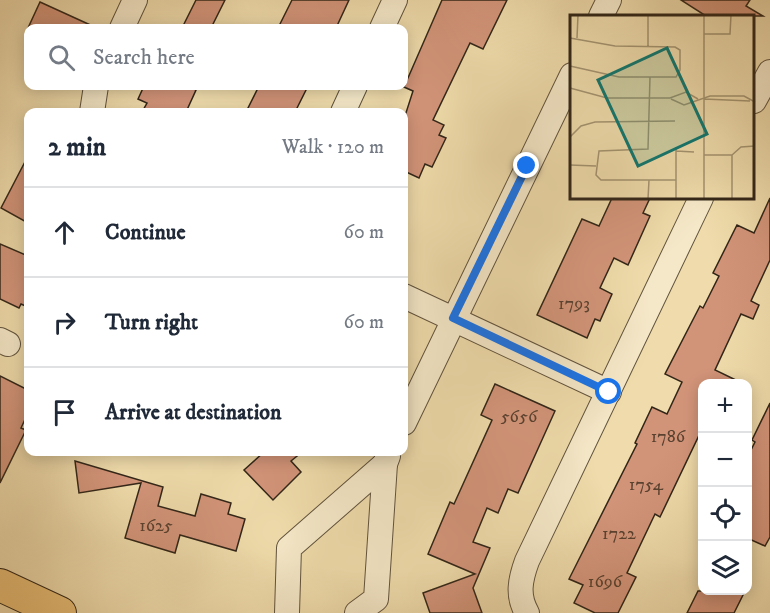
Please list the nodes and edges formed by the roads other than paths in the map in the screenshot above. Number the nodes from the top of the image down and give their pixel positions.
1 (135, 0) edge
2 (395, 0) edge
3 (609, 0) edge
4 (602, 15) edge
5 (124, 24) edge
6 (384, 24) edge
7 (770, 72) edge
8 (570, 79) edge
9 (95, 90) edge
10 (353, 90) edge
11 (755, 98) edge
12 (93, 108) edge
13 (345, 108) edge
14 (700, 200) edge
15 (408, 298) edge
16 (453, 318) junction
17 (609, 392) junction
18 (408, 414) edge
19 (387, 458) edge
20 (0, 585) edge
21 (524, 608) edge
22 (60, 613) edge
23 (287, 613) edge
24 (357, 613) edge

1 - 5 street
2 - 6 street
3 - 4 street
7 - 11 street
8 - 16 street
9 - 12 street
10 - 13 street
14 - 17 street
15 - 16 street
16 - 17 street
16 - 18 street
17 - 21 street
19 - 23 street
19 - 24 street
20 - 22 main road

